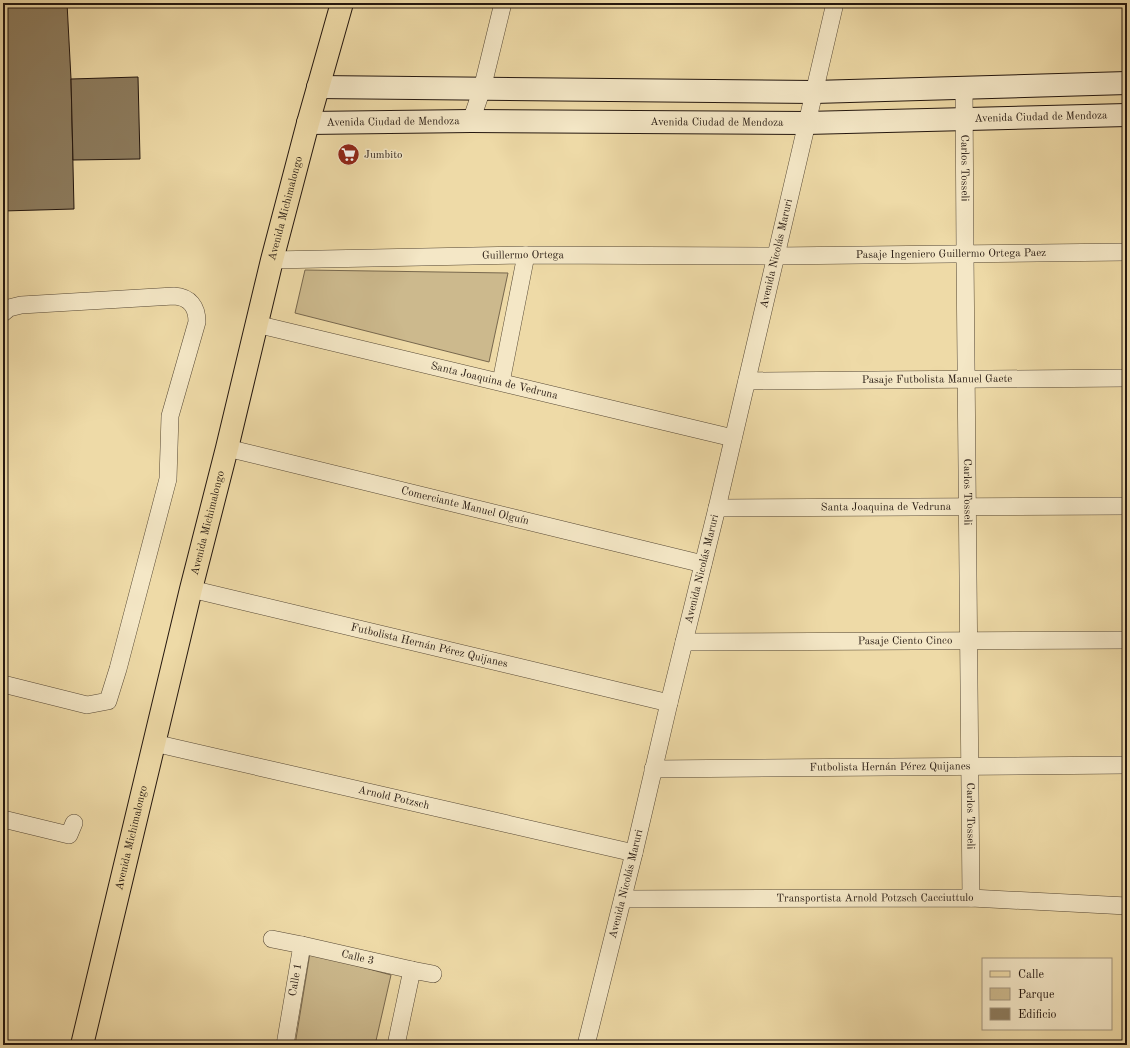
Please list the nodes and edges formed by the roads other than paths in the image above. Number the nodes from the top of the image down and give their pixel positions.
1 (342, 3) edge
2 (503, 3) edge
3 (835, 3) edge
4 (1127, 83) edge
5 (964, 86) junction
6 (318, 87) junction
7 (482, 90) junction
8 (814, 92) junction
9 (1127, 115) edge
10 (964, 118) junction
11 (471, 121) junction
12 (308, 123) junction
13 (806, 123) junction
14 (1127, 252) edge
15 (964, 254) junction
16 (526, 255) junction
17 (775, 256) junction
18 (272, 260) junction
19 (3, 313) edge
20 (256, 324) junction
21 (1127, 378) edge
22 (966, 380) junction
23 (747, 381) junction
24 (501, 382) junction
25 (733, 438) junction
26 (227, 448) junction
27 (1127, 506) edge
28 (967, 507) junction
29 (717, 508) junction
30 (703, 564) junction
31 (191, 590) junction
32 (969, 640) junction
33 (1127, 640) edge
34 (684, 642) junction
35 (3, 684) edge
36 (669, 703) junction
37 (154, 743) junction
38 (1127, 765) edge
39 (970, 766) junction
40 (654, 769) junction
41 (3, 819) edge
42 (74, 823) dead end
43 (634, 853) junction
44 (971, 898) junction
45 (623, 899) junction
46 (1127, 906) edge
47 (272, 939) dead end
48 (302, 945) junction
49 (412, 970) junction
50 (433, 974) dead end
51 (82, 1045) edge
52 (285, 1045) edge
53 (396, 1045) edge
54 (586, 1045) edge

1 - 6 main road, Avenida Michimalongo
2 - 7 street
3 - 8 street, Avenida Nicolás Maruri
4 - 5 street
5 - 8 street
5 - 10 street, Carlos Tosseli
6 - 7 street
6 - 12 main road, Avenida Michimalongo
7 - 8 street
7 - 11 street
8 - 13 street, Avenida Nicolás Maruri
9 - 10 street, Avenida Ciudad de Mendoza
10 - 13 street, Avenida Ciudad de Mendoza
10 - 15 street, Carlos Tosseli
11 - 12 street, Avenida Ciudad de Mendoza
11 - 13 street, Avenida Ciudad de Mendoza
12 - 18 main road, Avenida Michimalongo
13 - 17 street, Avenida Nicolás Maruri
14 - 15 street, Pasaje Ingeniero Guillermo Ortega Paez
15 - 17 street, Pasaje Ingeniero Guillermo Ortega Paez
15 - 22 street, Carlos Tosseli
16 - 17 street, Guillermo Ortega
16 - 18 street, Guillermo Ortega
16 - 24 street
17 - 23 street, Avenida Nicolás Maruri
18 - 20 main road, Avenida Michimalongo
19 - 35 street
20 - 24 street, Santa Joaquina de Vedruna
20 - 26 main road, Avenida Michimalongo
21 - 22 street, Pasaje Futbolista Manuel Gaete
22 - 23 street, Pasaje Futbolista Manuel Gaete
22 - 28 street, Carlos Tosseli
23 - 25 street, Avenida Nicolás Maruri
24 - 25 street, Santa Joaquina de Vedruna
25 - 29 street, Avenida Nicolás Maruri
26 - 30 street, Comerciante Manuel Olguín
26 - 31 main road, Avenida Michimalongo
27 - 28 street, Santa Joaquina de Vedruna
28 - 29 street, Santa Joaquina de Vedruna
28 - 32 street, Carlos Tosseli
29 - 30 street, Avenida Nicolás Maruri
30 - 34 street, Avenida Nicolás Maruri
31 - 36 street, Futbolista Hernán Pérez Quijanes
31 - 37 main road, Avenida Michimalongo
32 - 33 street, Pasaje Ciento Cinco
32 - 34 street, Pasaje Ciento Cinco
32 - 39 street, Carlos Tosseli
34 - 36 street, Avenida Nicolás Maruri
36 - 40 street, Avenida Nicolás Maruri
37 - 43 street, Arnold Potzsch
37 - 51 main road, Avenida Michimalongo
38 - 39 street, Futbolista Hernán Pérez Quijanes
39 - 40 street, Futbolista Hernán Pérez Quijanes
39 - 44 street, Carlos Tosseli
40 - 43 street, Avenida Nicolás Maruri
41 - 42 street
43 - 45 street, Avenida Nicolás Maruri
44 - 45 street, Transportista Arnold Potzsch Cacciuttulo
44 - 46 street, Transportista Arnold Potzsch Cacciuttulo
45 - 54 street, Avenida Nicolás Maruri
47 - 48 street
48 - 49 street, Calle 3
48 - 52 street, Calle 1
49 - 50 street
49 - 53 street

